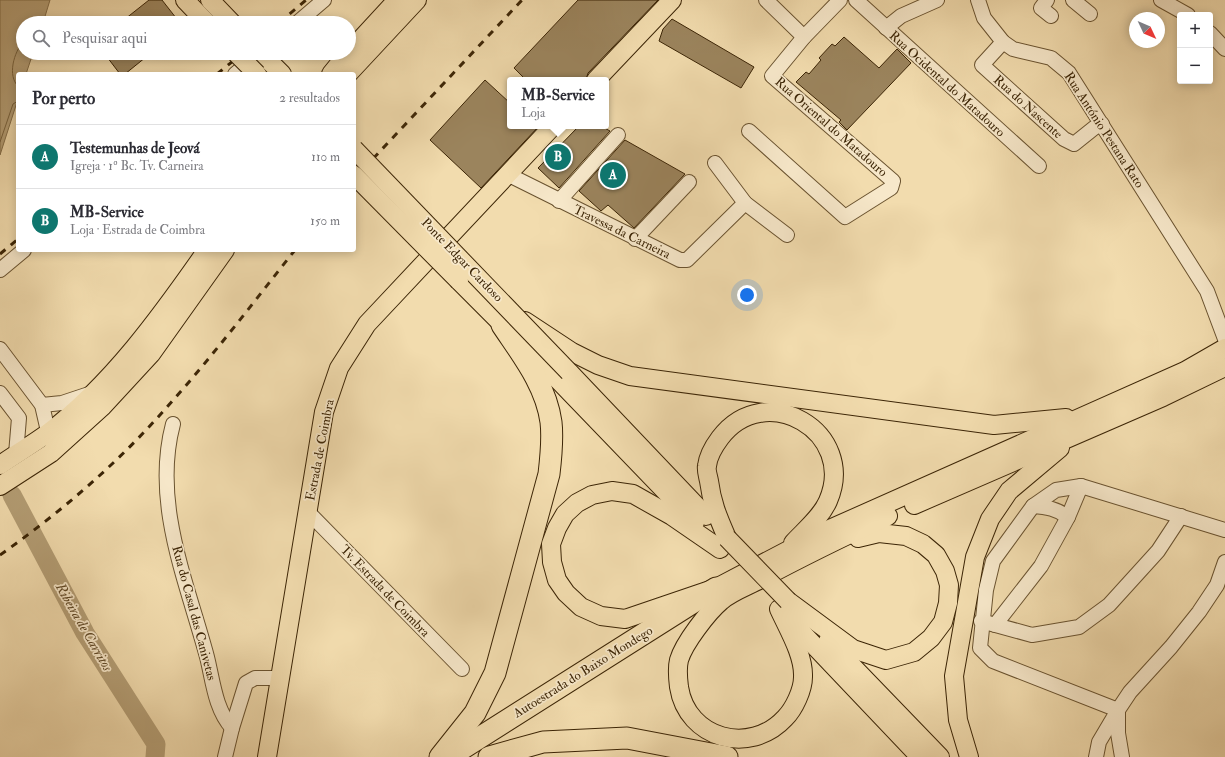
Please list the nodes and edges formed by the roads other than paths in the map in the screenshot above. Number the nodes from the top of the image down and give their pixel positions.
1 (185, 0) edge
2 (210, 0) edge
3 (324, 0) edge
4 (397, 0) edge
5 (418, 0) edge
6 (672, 0) edge
7 (766, 0) edge
8 (840, 0) edge
9 (856, 0) edge
10 (936, 0) edge
11 (978, 0) edge
12 (1047, 0) edge
13 (1074, 0) edge
14 (1161, 0) edge
15 (1183, 12) edge
16 (1090, 14) dead end
17 (200, 16) edge
18 (225, 16) edge
19 (305, 16) edge
20 (1051, 16) dead end
21 (886, 28) junction
22 (374, 34) junction
23 (1213, 36) edge
24 (804, 37) junction
25 (1003, 42) junction
26 (356, 47) edge
27 (1225, 49) edge
28 (243, 60) edge
29 (252, 60) edge
30 (268, 60) edge
31 (342, 60) edge
32 (237, 72) edge
33 (255, 72) edge
34 (280, 72) edge
35 (333, 72) edge
36 (349, 72) edge
37 (599, 77) edge
38 (1102, 124) junction
39 (550, 129) edge
40 (749, 131) dead end
41 (618, 135) dead end
42 (356, 151) edge
43 (715, 162) dead end
44 (1038, 166) dead end
45 (507, 174) junction
46 (356, 177) edge
47 (689, 182) dead end
48 (559, 201) junction
49 (745, 203) junction
50 (787, 235) dead end
51 (635, 239) junction
52 (22, 252) edge
53 (206, 252) edge
54 (224, 252) edge
55 (0, 270) edge
56 (507, 319) junction
57 (1225, 339) edge
58 (1225, 348) edge
59 (1, 351) edge
60 (1225, 367) edge
61 (0, 393) edge
62 (92, 393) junction
63 (42, 405) junction
64 (1085, 422) junction
65 (173, 424) dead end
66 (48, 432) junction
67 (51, 453) junction
68 (16, 454) junction
69 (0, 465) edge
70 (0, 486) edge
71 (1082, 486) junction
72 (1033, 506) junction
73 (308, 512) junction
74 (1181, 516) junction
75 (1068, 518) junction
76 (1225, 530) edge
77 (724, 543) junction
78 (824, 546) junction
79 (785, 552) junction
80 (1225, 562) edge
81 (719, 594) junction
82 (784, 605) junction
83 (981, 621) junction
84 (995, 625) junction
85 (462, 669) dead end
86 (280, 678) junction
87 (1118, 710) junction
88 (232, 728) junction
89 (225, 757) edge
90 (267, 757) edge
91 (440, 757) edge
92 (450, 757) edge
93 (472, 757) edge
94 (489, 757) edge
95 (727, 757) edge
96 (920, 757) edge
97 (940, 757) edge
98 (969, 757) edge
99 (1096, 757) edge
100 (1122, 757) edge

1 - 17 main road
2 - 18 main road
3 - 19 street
4 - 22 main road
5 - 22 main road
6 - 37 main road
7 - 24 street
8 - 24 street
9 - 21 street, Rua Ocidental do Matadouro
10 - 21 street
11 - 25 street, Rua António Pestana Rato
12 - 20 street
13 - 16 street
14 - 15 street
21 - 44 street, Rua Ocidental do Matadouro
22 - 26 main road
22 - 36 main road
23 - 27 street
24 - 40 street, Rua Oriental do Matadouro
25 - 38 street, Rua António Pestana Rato
25 - 38 street, Rua do Nascente
28 - 33 main road, bridge
29 - 32 street
30 - 34 main road
31 - 35 main road
38 - 57 street, Rua António Pestana Rato
39 - 45 main road, Estrada de Coimbra
41 - 48 street
42 - 56 main road, Ponte Edgar Cardoso, bridge
43 - 49 street
45 - 48 street, Travessa da Carneira
45 - 73 main road, Estrada de Coimbra
46 - 56 main road, Ponte Edgar Cardoso, bridge
47 - 51 street
48 - 51 street, Travessa da Carneira
49 - 50 street
49 - 51 street, Travessa da Carneira
52 - 55 street
53 - 62 main road
54 - 67 main road
56 - 64 main road, bridge
56 - 77 main road, Ponte Edgar Cardoso, bridge
56 - 91 highway
58 - 64 main road
59 - 63 street
60 - 64 main road
61 - 68 street
62 - 63 street
62 - 66 main road
63 - 66 street
64 - 78 main road
64 - 79 main road
64 - 98 main road
65 - 88 street, Rua do Casal das Canivetas
66 - 67 street
66 - 68 main road
67 - 70 main road
68 - 69 main road
71 - 72 street
71 - 74 street
71 - 75 street
72 - 75 street
72 - 83 street
73 - 85 street, Tv. Estrada de Coimbra
73 - 86 main road, Estrada de Coimbra
74 - 76 street
74 - 84 street
75 - 84 street
77 - 79 main road
77 - 81 main road
77 - 82 main road
78 - 81 main road
78 - 82 main road
79 - 81 main road
80 - 87 street
81 - 82 main road
81 - 92 highway, Autoestrada do Baixo Mondego
81 - 93 highway, Autoestrada do Baixo Mondego
82 - 96 main road
82 - 97 main road
83 - 84 street
83 - 87 street
86 - 88 street
86 - 90 main road, Estrada de Coimbra
87 - 99 street
87 - 100 street
88 - 89 street
94 - 95 highway

